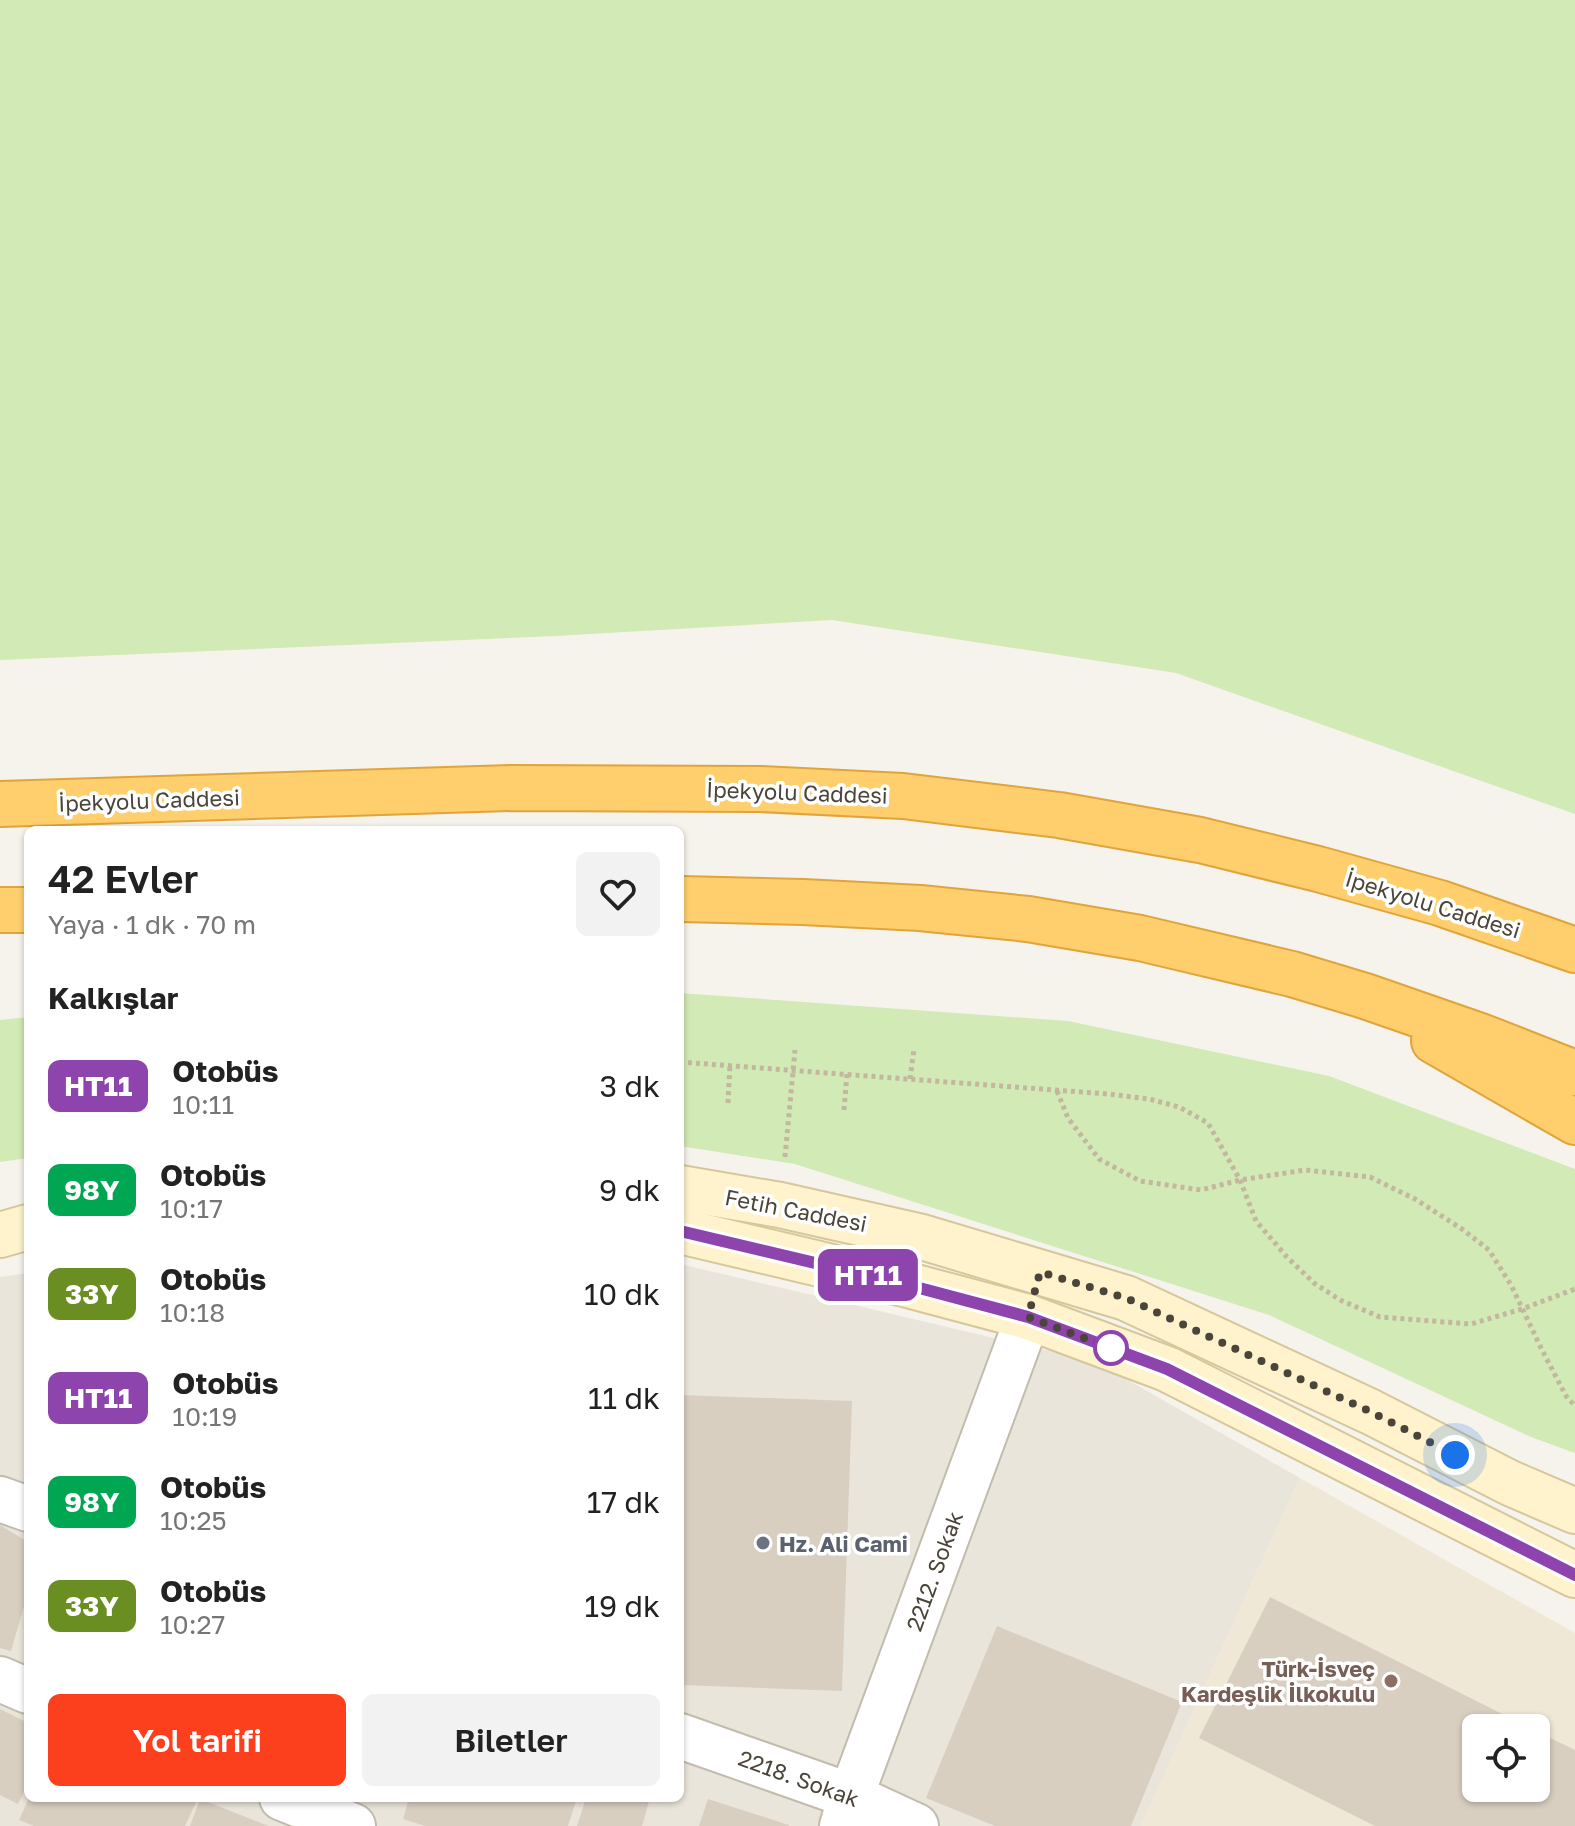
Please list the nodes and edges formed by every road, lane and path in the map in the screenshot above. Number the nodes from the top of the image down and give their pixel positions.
1 (0, 785) edge
2 (88, 803) junction
3 (0, 804) edge
4 (684, 899) edge
5 (0, 910) edge
6 (24, 910) edge
7 (1575, 950) edge
8 (1365, 996) junction
9 (914, 1049) dead end
10 (795, 1050) dead end
11 (684, 1062) edge
12 (730, 1065) junction
13 (794, 1070) junction
14 (1575, 1073) edge
15 (847, 1074) junction
16 (910, 1079) junction
17 (1057, 1091) junction
18 (728, 1103) dead end
19 (844, 1110) dead end
20 (1575, 1122) edge
21 (1240, 1180) junction
22 (684, 1189) edge
23 (780, 1205) junction
24 (24, 1228) edge
25 (684, 1232) edge
26 (0, 1235) edge
27 (1040, 1272) junction
28 (1575, 1289) edge
29 (1522, 1309) junction
30 (1028, 1317) junction
31 (1575, 1406) edge
32 (0, 1499) edge
33 (24, 1508) edge
34 (1575, 1511) edge
35 (1575, 1575) edge
36 (0, 1679) edge
37 (24, 1689) edge
38 (684, 1738) edge
39 (292, 1802) edge
40 (847, 1811) edge
41 (353, 1826) edge
42 (916, 1826) edge

1 - 2 highway
2 - 3 highway, İpekyolu Caddesi
2 - 7 highway, İpekyolu Caddesi
4 - 8 highway
5 - 6 highway
8 - 14 highway
8 - 20 highway
9 - 16 path
10 - 13 path
11 - 12 path
12 - 13 path
12 - 18 path
13 - 15 path
13 - 23 path
15 - 16 path
15 - 19 path
16 - 17 path
17 - 21 path
17 - 21 path
21 - 29 path
21 - 29 path
22 - 23 main road, Fetih Caddesi
23 - 27 main road, Fetih Caddesi
24 - 26 main road
25 - 30 main road, Fetih Caddesi
27 - 30 main road
27 - 34 main road, Fetih Caddesi
28 - 29 path
29 - 31 path
30 - 35 main road, Fetih Caddesi
30 - 40 street, 2212. Sokak
32 - 33 street
36 - 37 street
38 - 40 street, 2218. Sokak
39 - 41 street
40 - 42 street, 2218. Sokak

